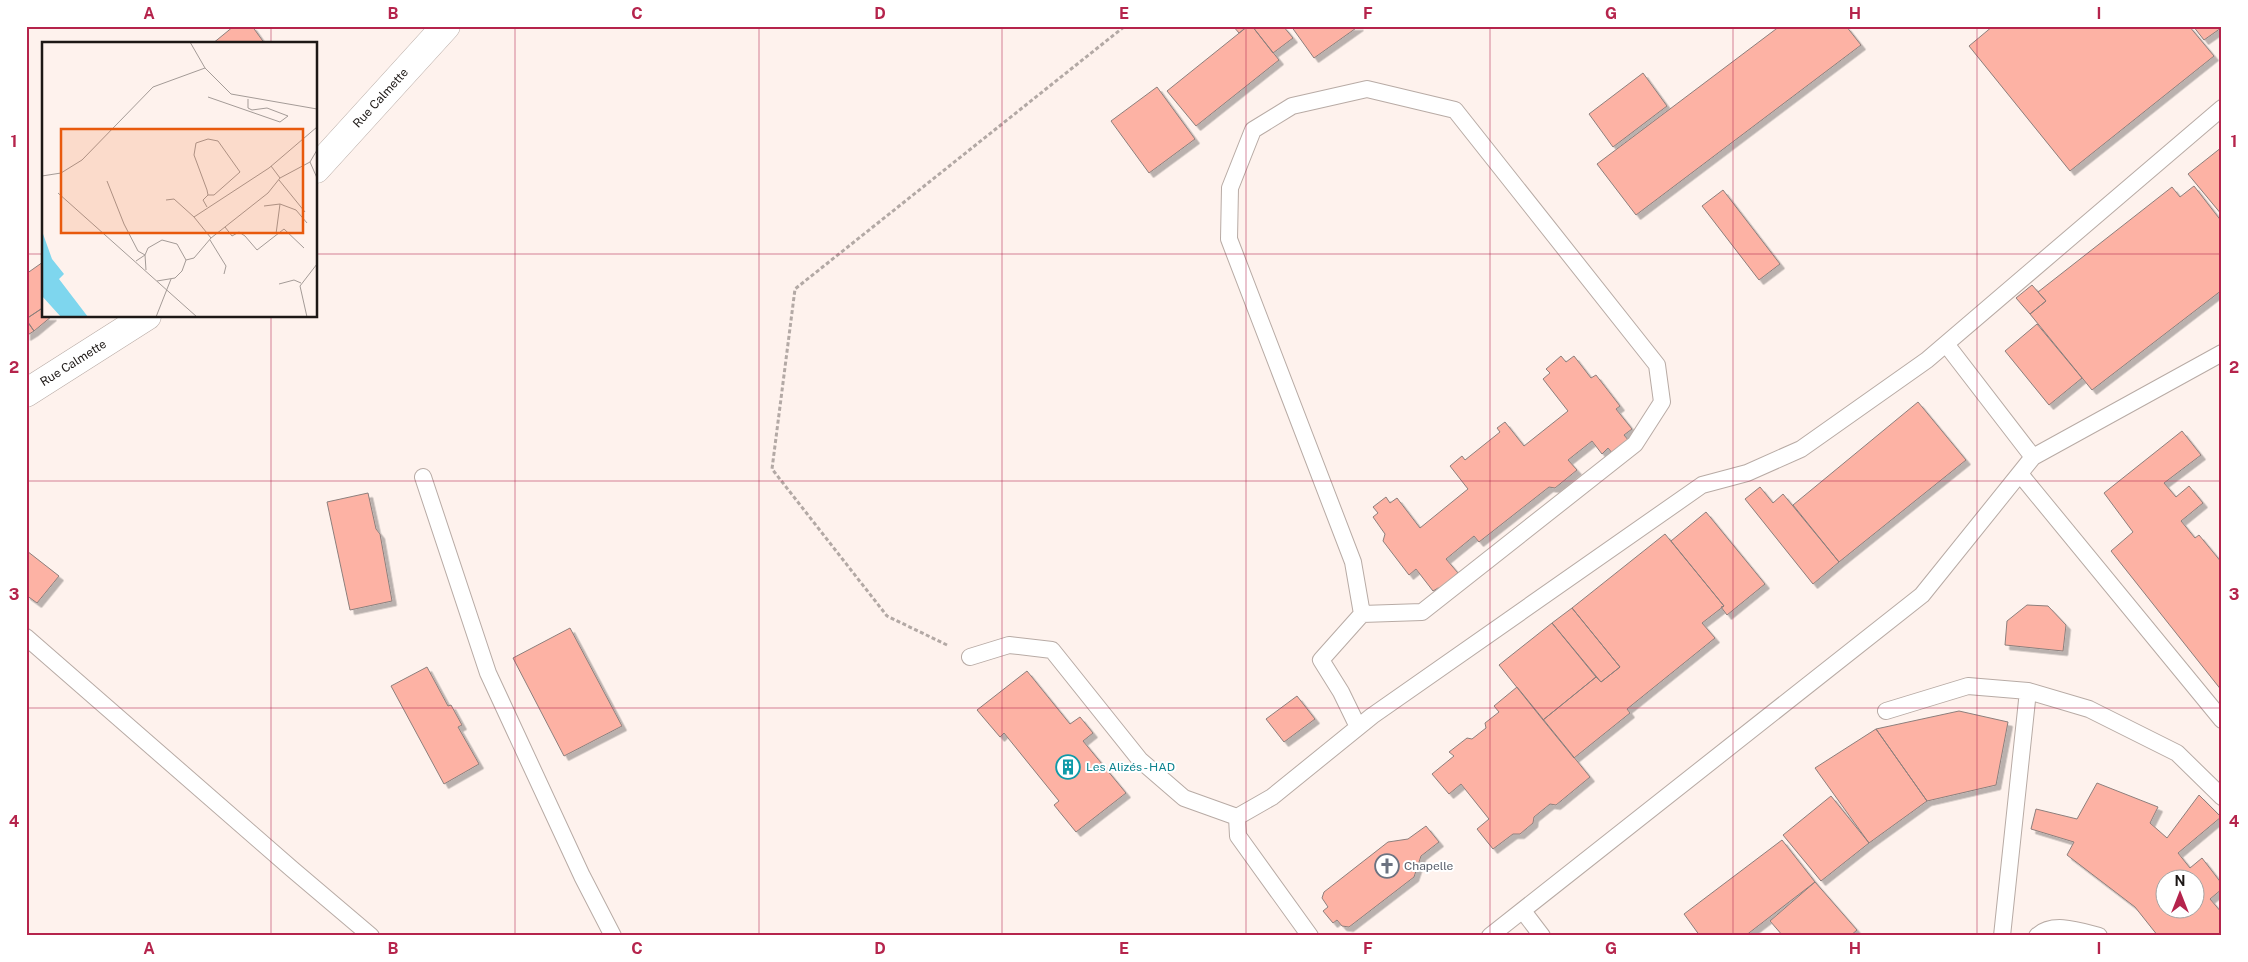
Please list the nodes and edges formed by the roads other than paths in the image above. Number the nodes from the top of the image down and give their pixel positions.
1 (446, 26) edge
2 (2222, 108) edge
3 (318, 167) edge
4 (144, 318) edge
5 (1946, 344) junction
6 (2222, 352) edge
7 (26, 393) edge
8 (2033, 457) junction
9 (2020, 474) junction
10 (423, 477) dead end
11 (1362, 614) junction
12 (26, 636) edge
13 (970, 657) road end
14 (2028, 692) junction
15 (1886, 711) dead end
16 (2222, 720) edge
17 (1358, 727) junction
18 (2222, 797) edge
19 (1237, 817) junction
20 (1523, 911) junction
21 (372, 936) edge
22 (613, 936) edge
23 (1310, 936) edge
24 (1490, 936) edge
25 (1542, 936) edge
26 (2002, 936) edge
27 (2037, 936) edge
28 (2099, 936) edge

1 - 3 street, Rue Calmette
2 - 5 lane
4 - 7 street, Rue Calmette
5 - 8 lane
5 - 17 lane
6 - 8 lane
8 - 9 lane
9 - 16 lane
9 - 20 lane
10 - 22 lane
11 - 11 lane
11 - 17 lane
12 - 21 lane
13 - 19 lane
14 - 15 lane
14 - 18 lane
14 - 26 lane
17 - 19 lane
19 - 23 lane
20 - 24 lane
20 - 25 lane
27 - 28 lane

